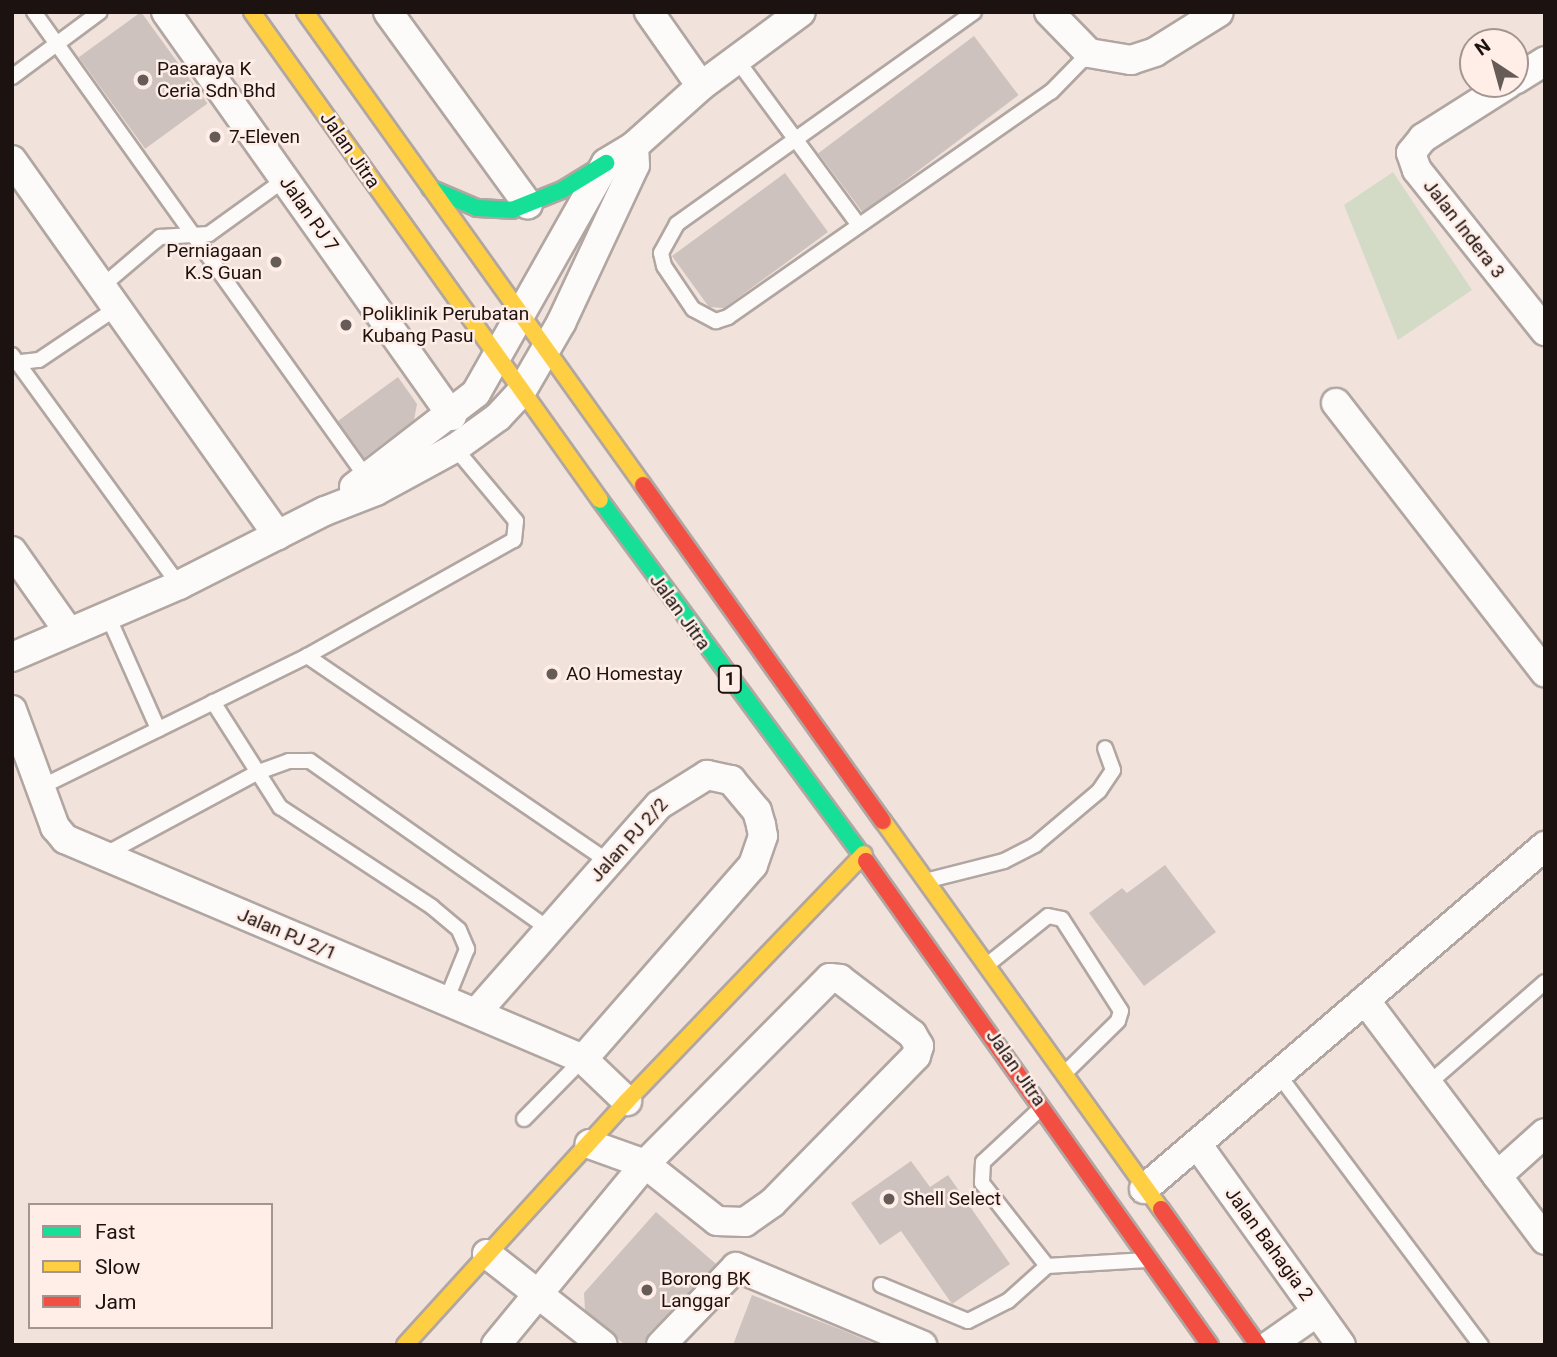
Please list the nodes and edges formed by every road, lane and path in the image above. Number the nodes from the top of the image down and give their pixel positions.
1 (34, 12) edge
2 (100, 12) edge
3 (166, 12) edge
4 (252, 12) edge
5 (305, 12) edge
6 (388, 12) edge
7 (649, 12) edge
8 (801, 12) edge
9 (974, 12) edge
10 (1049, 12) edge
11 (1219, 12) edge
12 (57, 44) junction
13 (1089, 53) junction
14 (737, 60) junction
15 (1545, 61) edge
16 (1529, 71) edge
17 (12, 77) edge
18 (701, 86) junction
19 (1486, 98) edge
20 (794, 141) junction
21 (634, 146) junction
22 (12, 160) edge
23 (606, 163) junction
24 (284, 180) junction
25 (430, 188) junction
26 (528, 205) junction
27 (858, 224) junction
28 (194, 236) junction
29 (107, 298) junction
30 (522, 319) junction
31 (1545, 331) edge
32 (546, 352) junction
33 (498, 359) junction
34 (14, 361) edge
35 (521, 392) junction
36 (1336, 403) dead end
37 (452, 416) junction
38 (455, 448) junction
39 (366, 477) junction
40 (325, 511) junction
41 (278, 535) junction
42 (12, 551) edge
43 (179, 585) junction
44 (108, 616) junction
45 (69, 632) junction
46 (307, 656) junction
47 (12, 657) edge
48 (1545, 672) edge
49 (212, 702) junction
50 (12, 710) edge
51 (158, 729) junction
52 (1105, 748) dead end
53 (256, 773) junction
54 (27, 774) edge
55 (1545, 846) edge
56 (864, 855) junction
57 (103, 856) junction
58 (609, 862) junction
59 (925, 882) junction
60 (549, 929) junction
61 (986, 966) junction
62 (1545, 982) edge
63 (1365, 1000) junction
64 (446, 1001) junction
65 (475, 1013) junction
66 (583, 1059) junction
67 (1278, 1074) junction
68 (1062, 1075) junction
69 (1428, 1084) junction
70 (627, 1101) junction
71 (1043, 1107) junction
72 (524, 1119) dead end
73 (1545, 1133) edge
74 (589, 1143) junction
75 (1197, 1144) junction
76 (645, 1164) junction
77 (1497, 1176) junction
78 (1144, 1189) junction
79 (1545, 1240) edge
80 (487, 1254) junction
81 (1152, 1260) junction
82 (1047, 1266) junction
83 (881, 1286) dead end
84 (536, 1297) junction
85 (1317, 1312) junction
86 (405, 1345) edge
87 (496, 1345) edge
88 (603, 1345) edge
89 (661, 1345) edge
90 (922, 1345) edge
91 (1210, 1345) edge
92 (1258, 1345) edge
93 (1270, 1345) edge
94 (1341, 1345) edge
95 (1481, 1345) edge

1 - 12 lane
2 - 12 lane
3 - 24 street, Jalan PJ 7
4 - 33 main road, Jalan Jitra / 1
5 - 25 main road, Jalan Jitra / 1
6 - 26 street
7 - 18 street
8 - 14 street
9 - 20 lane
10 - 13 street
11 - 13 street
12 - 17 lane
12 - 28 lane
13 - 27 lane
14 - 18 street
14 - 20 lane
15 - 16 street
18 - 21 street
19 - 31 street, Jalan Indera 3
20 - 27 lane
20 - 27 lane
21 - 23 street
21 - 32 street
22 - 29 street
23 - 26 main road
23 - 30 street
24 - 28 lane
24 - 37 street, Jalan PJ 7
25 - 26 main road
25 - 30 main road, Jalan Jitra / 1
28 - 29 lane
28 - 39 lane
29 - 34 lane
29 - 41 street
30 - 32 main road, Jalan Jitra / 1
30 - 33 street
32 - 35 street
32 - 59 main road, Jalan Jitra / 1
33 - 35 main road, Jalan Jitra / 1
33 - 37 street
34 - 43 lane
35 - 38 street
35 - 56 main road, Jalan Jitra / 1
36 - 48 street
37 - 39 street
38 - 40 street
38 - 46 lane
39 - 40 street
40 - 41 street
41 - 43 street
42 - 45 street
43 - 44 street
44 - 45 street
44 - 51 lane
45 - 47 street
46 - 49 lane
46 - 58 lane
49 - 51 lane
49 - 53 lane
50 - 54 street, Jalan PJ 2/1
51 - 54 lane
52 - 59 lane
53 - 57 lane
53 - 60 lane
53 - 64 lane
54 - 57 street, Jalan PJ 2/1
55 - 63 street
56 - 70 main road
56 - 71 main road, Jalan Jitra / 1
57 - 64 street, Jalan PJ 2/1
58 - 60 street, Jalan PJ 2/2
58 - 66 street, Jalan PJ 2/2
59 - 61 main road, Jalan Jitra / 1
60 - 65 street, Jalan PJ 2/2
61 - 68 main road, Jalan Jitra / 1
61 - 68 lane
62 - 69 lane
63 - 67 street
63 - 69 street
64 - 65 street, Jalan PJ 2/1
65 - 66 street, Jalan PJ 2/1
66 - 70 street, Jalan PJ 2/1
66 - 72 lane
67 - 75 street
67 - 95 lane
68 - 78 main road, Jalan Jitra / 1
69 - 77 street
70 - 74 main road
71 - 81 main road, Jalan Jitra / 1
71 - 82 lane
73 - 77 street
74 - 76 street
74 - 80 main road
75 - 78 street
75 - 85 street, Jalan Bahagia 2
76 - 76 street
76 - 84 street
77 - 79 street
78 - 92 main road, Jalan Jitra / 1
80 - 84 street
80 - 86 main road
81 - 82 lane
81 - 91 main road, Jalan Jitra / 1
82 - 83 lane
84 - 87 street
84 - 88 street
85 - 93 street
85 - 94 street, Jalan Bahagia 2
89 - 90 street

